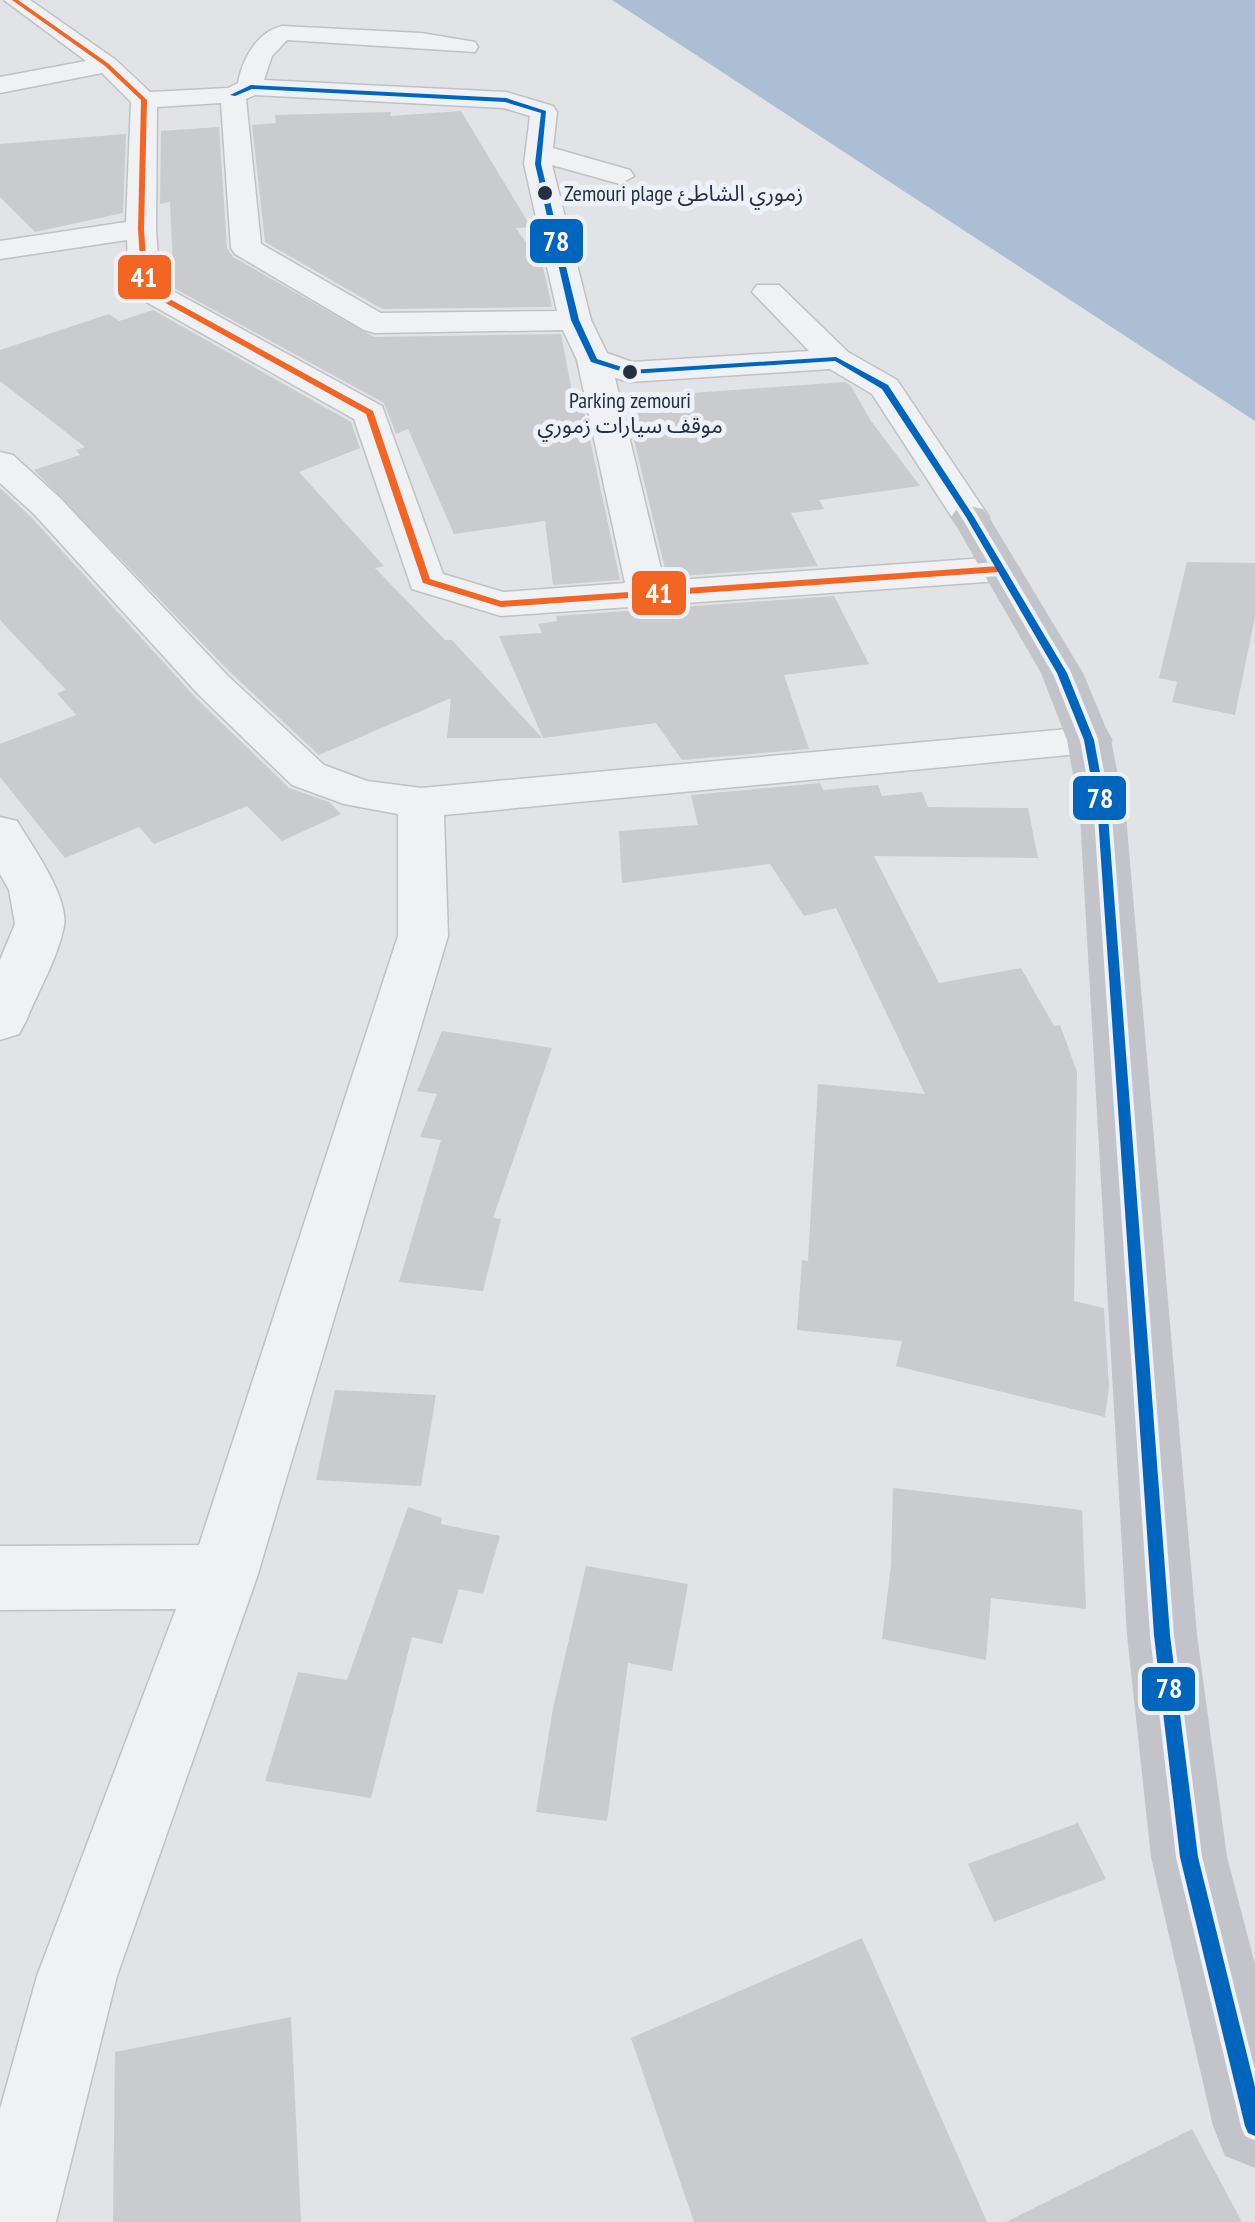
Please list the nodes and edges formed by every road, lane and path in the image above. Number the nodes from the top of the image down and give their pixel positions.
1 (15, 0) edge
2 (466, 48) dead end
3 (106, 65) junction
4 (0, 85) edge
5 (242, 91) junction
6 (144, 100) junction
7 (540, 153) junction
8 (620, 176) dead end
9 (141, 229) junction
10 (0, 250) edge
11 (768, 292) dead end
12 (574, 320) junction
13 (836, 359) junction
14 (594, 360) junction
15 (1, 465) edge
16 (970, 517) joint
17 (1000, 570) junction
18 (647, 594) junction
19 (1090, 740) junction
20 (421, 803) junction
21 (0, 832) edge
22 (0, 1021) edge
23 (223, 1577) junction
24 (0, 1578) edge
25 (1255, 2126) edge
26 (12, 2222) edge

1 - 3 street
2 - 5 street
3 - 4 street
3 - 6 street
5 - 6 street
5 - 7 street
5 - 12 street
6 - 9 street
7 - 8 street
7 - 12 street
9 - 10 street
9 - 18 street
11 - 13 street
12 - 14 street
13 - 14 street
13 - 16 street
14 - 18 street
15 - 20 street
16 - 17 main road
17 - 18 street
17 - 19 main road
19 - 20 street
19 - 25 main road
20 - 23 street
21 - 22 street
23 - 24 street
23 - 26 street

